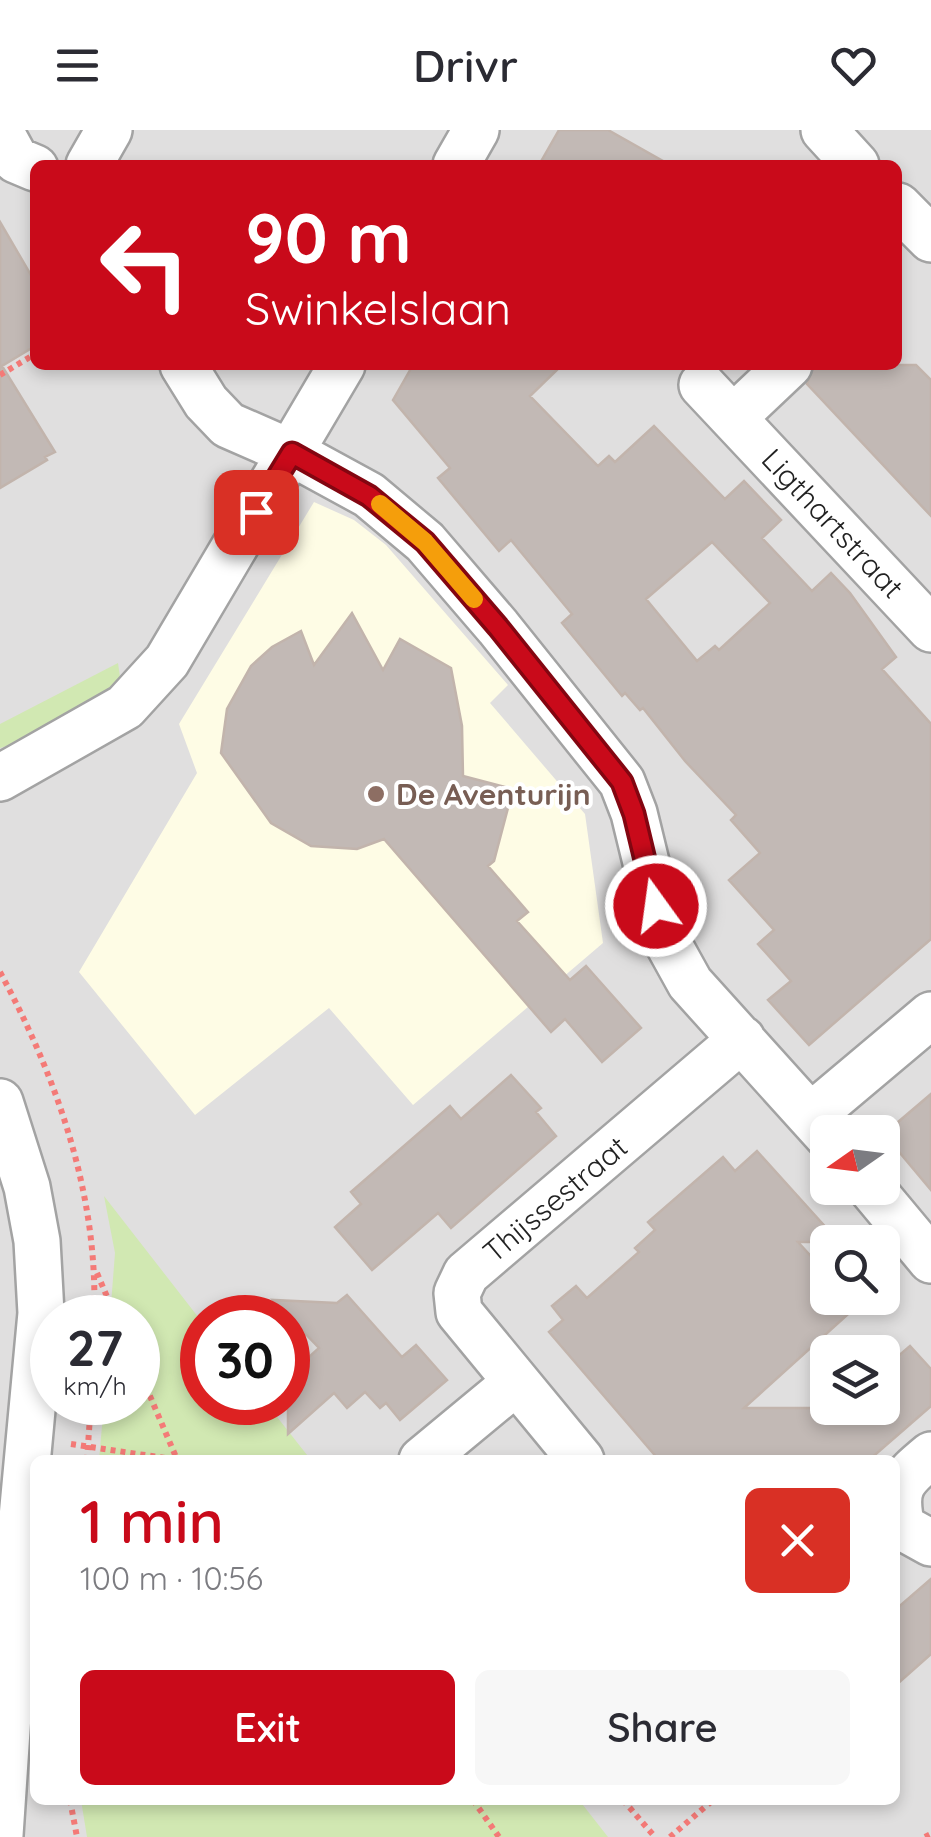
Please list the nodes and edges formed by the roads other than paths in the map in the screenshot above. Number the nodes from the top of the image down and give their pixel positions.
1 (109, 130) edge
2 (476, 130) edge
3 (0, 131) edge
4 (92, 160) edge
5 (459, 160) edge
6 (30, 166) edge
7 (902, 210) edge
8 (931, 239) edge
9 (186, 370) edge
10 (339, 370) edge
11 (784, 370) edge
12 (702, 386) dead end
13 (733, 418) junction
14 (292, 453) junction
15 (931, 629) edge
16 (0, 778) edge
17 (931, 1014) edge
18 (742, 1039) junction
19 (0, 1102) edge
20 (810, 1115) edge
21 (831, 1115) edge
22 (885, 1205) edge
23 (931, 1260) edge
24 (515, 1383) junction
25 (931, 1454) edge
26 (428, 1455) edge
27 (576, 1455) edge
28 (900, 1489) edge
29 (900, 1510) edge
30 (909, 1534) edge
31 (6, 1548) edge
32 (4, 1778) junction
33 (0, 1835) edge
34 (21, 1837) edge

1 - 4 street
2 - 5 street
3 - 6 street
7 - 8 street
9 - 14 street
10 - 14 street
11 - 13 street
12 - 13 street, Ligthartstraat
13 - 15 street, Ligthartstraat
14 - 16 street
14 - 18 street
17 - 21 street
18 - 20 street
18 - 24 street, Thijssestraat
19 - 31 street
22 - 23 street
24 - 26 street
24 - 27 street, Thijssestraat
25 - 28 street
29 - 30 street
31 - 32 street
32 - 33 street
32 - 34 street

